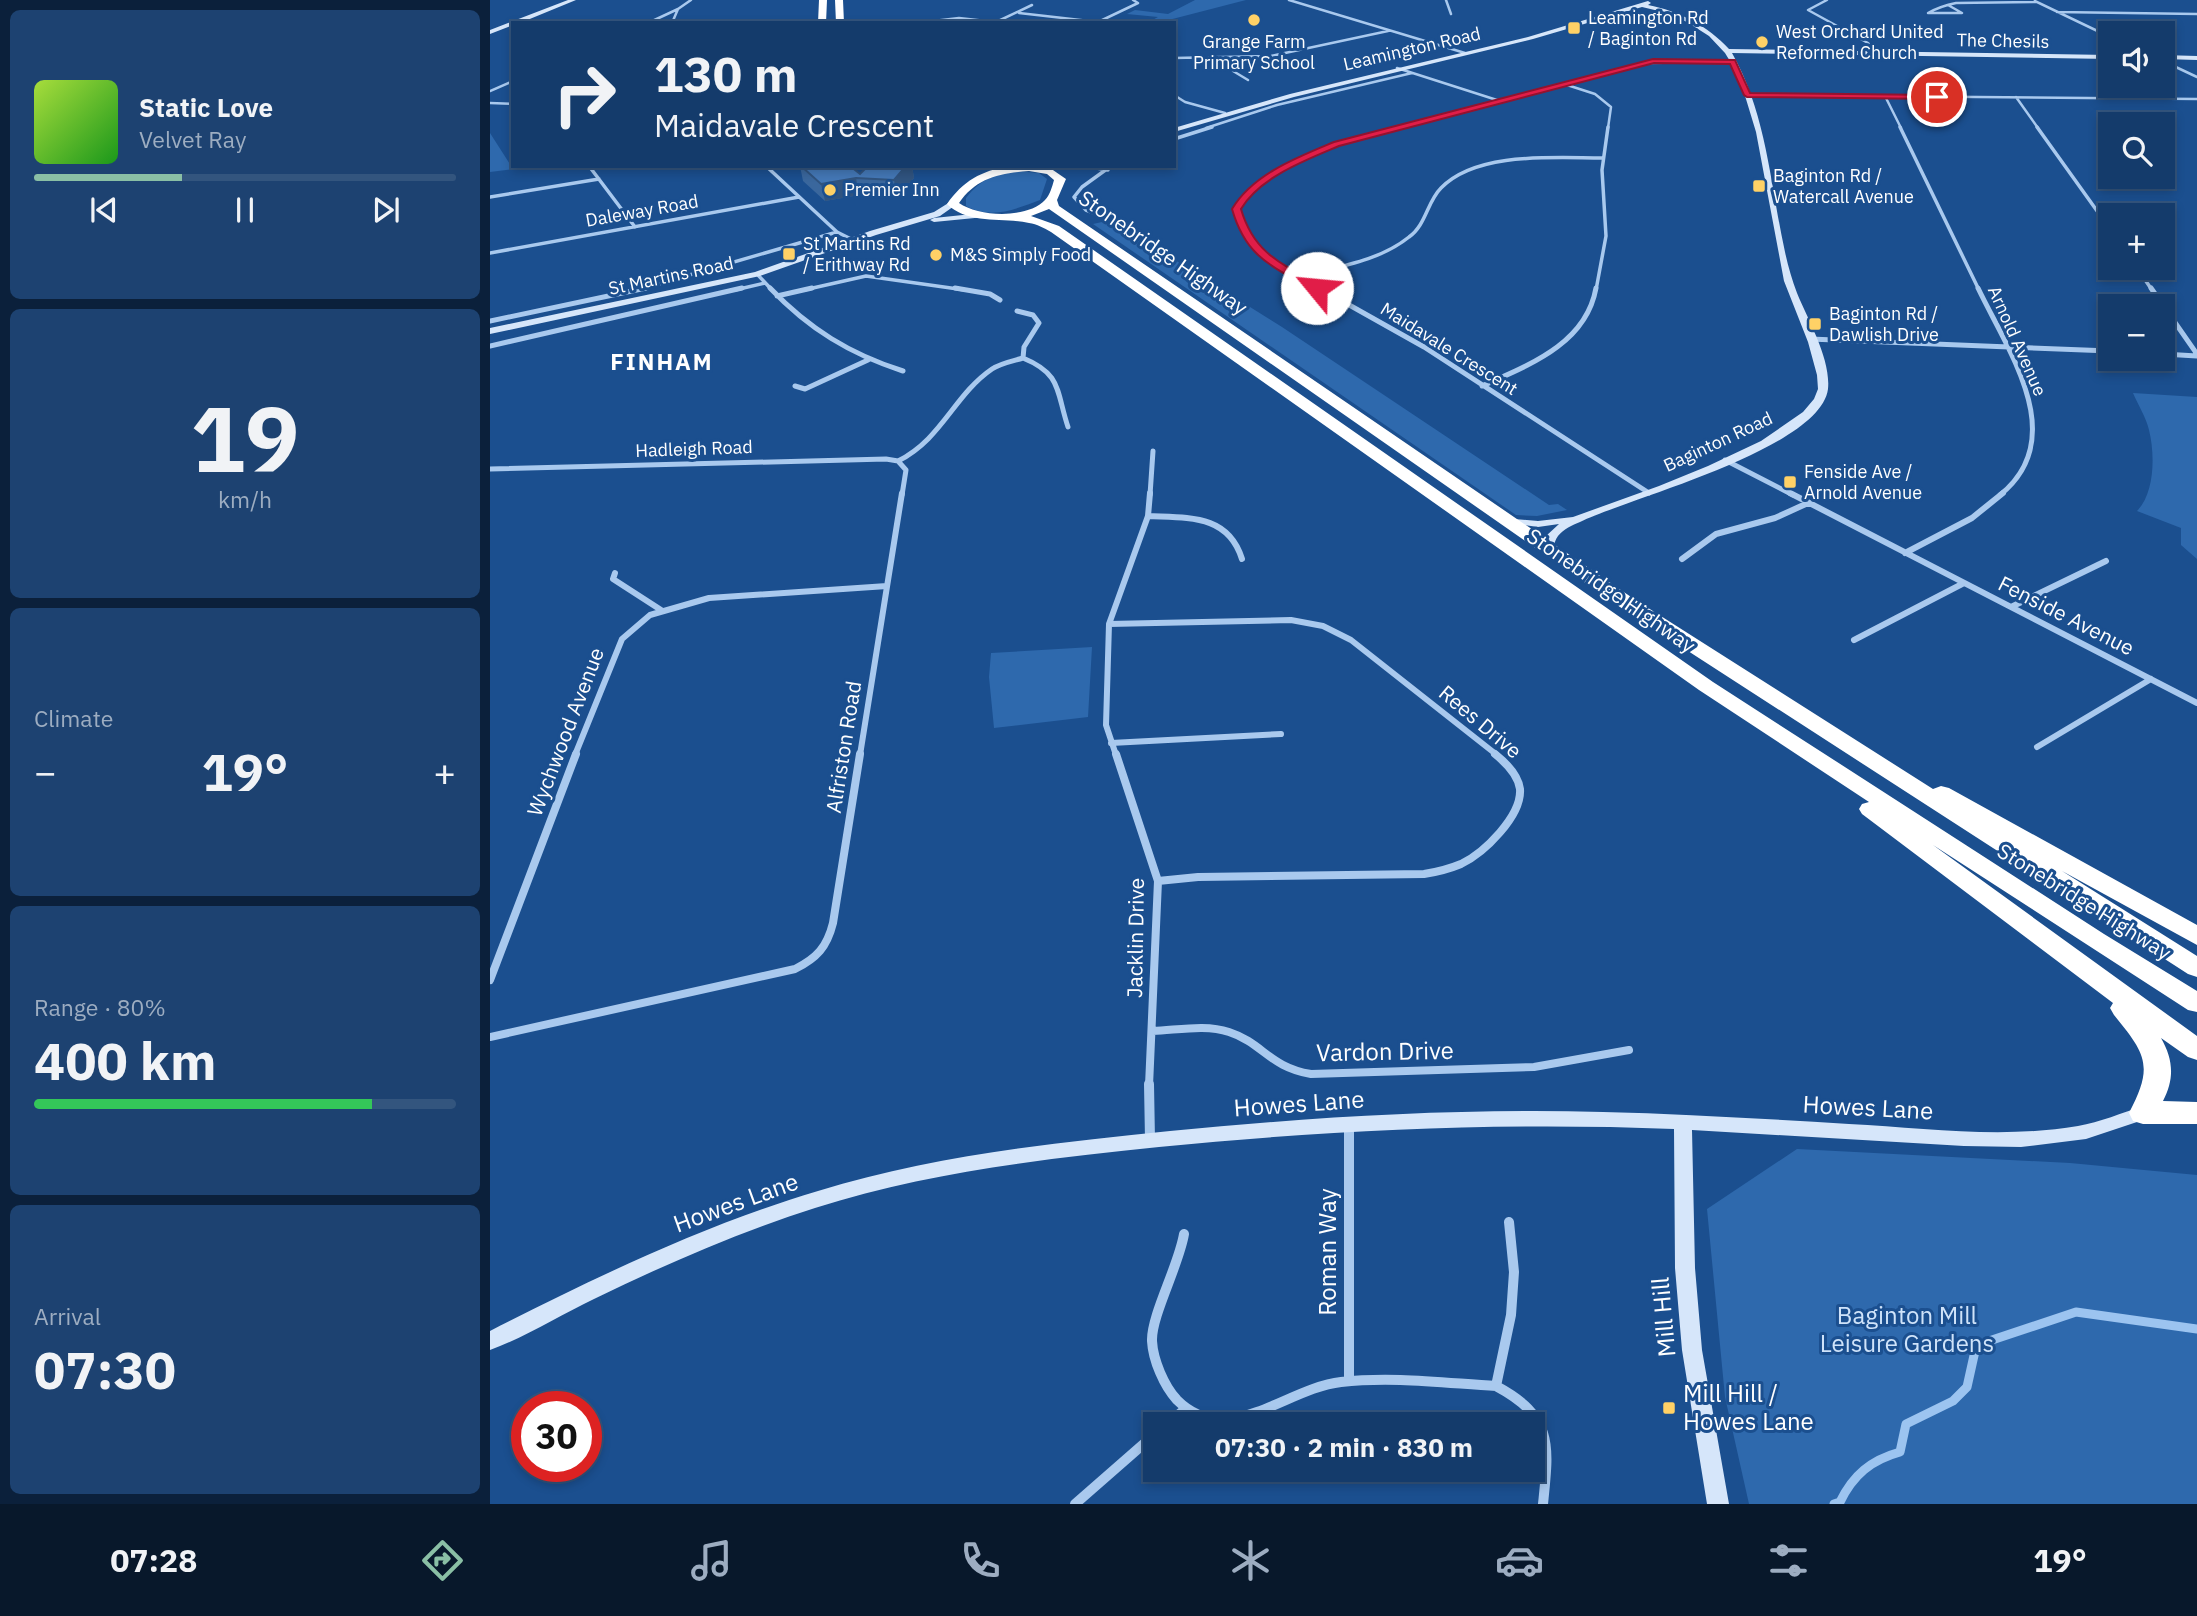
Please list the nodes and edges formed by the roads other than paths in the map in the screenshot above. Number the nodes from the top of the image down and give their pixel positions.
1 (573, 0) edge
2 (691, 0) edge
3 (823, 0) edge
4 (839, 0) edge
5 (1133, 0) edge
6 (1289, 0) edge
7 (1446, 0) edge
8 (1656, 0) edge
9 (1827, 0) edge
10 (2035, 1) edge
11 (1032, 5) dead end
12 (1641, 5) junction
13 (1948, 5) junction
14 (678, 9) junction
15 (2057, 12) junction
16 (1019, 13) junction
17 (1451, 14) dead end
18 (2197, 14) edge
19 (519, 21) edge
20 (652, 21) edge
21 (673, 21) edge
22 (822, 21) edge
23 (840, 21) edge
24 (932, 21) edge
25 (979, 21) edge
26 (1000, 21) edge
27 (1088, 21) edge
28 (1099, 21) edge
29 (511, 24) edge
30 (1388, 31) junction
31 (2098, 31) edge
32 (490, 32) edge
33 (1727, 51) junction
34 (1465, 53) junction
35 (1877, 53) junction
36 (1234, 57) junction
37 (2098, 57) edge
38 (1176, 58) edge
39 (2197, 58) edge
40 (2175, 59) edge
41 (1733, 62) junction
42 (2175, 65) edge
43 (1397, 68) junction
44 (1412, 73) junction
45 (2197, 76) edge
46 (1248, 80) dead end
47 (511, 82) edge
48 (1563, 84) junction
49 (490, 91) edge
50 (1747, 95) junction
51 (1176, 96) edge
52 (1885, 96) junction
53 (2015, 97) junction
54 (2197, 99) edge
55 (1500, 101) junction
56 (1185, 102) junction
57 (490, 103) edge
58 (511, 104) edge
59 (1176, 104) edge
60 (1225, 113) junction
61 (1176, 129) edge
62 (1176, 138) edge
63 (1602, 158) junction
64 (591, 168) edge
65 (768, 168) edge
66 (1022, 168) joint
67 (1036, 168) joint
68 (1069, 168) edge
69 (1110, 168) edge
70 (971, 169) dead end
71 (599, 179) junction
72 (1060, 179) junction
73 (964, 188) junction
74 (490, 197) edge
75 (799, 197) junction
76 (1051, 200) junction
77 (953, 204) junction
78 (2098, 212) edge
79 (982, 215) junction
80 (1004, 216) junction
81 (1109, 219) dead end
82 (635, 227) junction
83 (837, 232) junction
84 (855, 241) junction
85 (490, 253) edge
86 (757, 274) junction
87 (1297, 277) junction
88 (2145, 280) edge
89 (765, 283) junction
90 (777, 296) junction
91 (1000, 300) dead end
92 (1017, 311) dead end
93 (490, 321) edge
94 (490, 331) edge
95 (1810, 339) junction
96 (490, 346) edge
97 (2006, 346) junction
98 (2098, 350) edge
99 (2175, 354) edge
100 (2197, 355) edge
101 (1023, 358) junction
102 (867, 360) junction
103 (903, 371) dead end
104 (795, 386) dead end
105 (1482, 386) junction
106 (1068, 427) dead end
107 (1153, 451) dead end
108 (1725, 460) junction
109 (898, 461) junction
110 (490, 469) edge
111 (1649, 493) junction
112 (1808, 503) junction
113 (1148, 516) junction
114 (1580, 517) junction
115 (1504, 520) junction
116 (1547, 550) junction
117 (1905, 554) junction
118 (1242, 559) dead end
119 (1682, 559) dead end
120 (2106, 561) dead end
121 (615, 573) dead end
122 (1965, 583) junction
123 (887, 586) junction
124 (2011, 607) junction
125 (661, 610) junction
126 (1108, 624) junction
127 (1854, 640) dead end
128 (2151, 679) junction
129 (2197, 703) edge
130 (1281, 734) dead end
131 (1111, 743) junction
132 (1797, 746) junction
133 (2037, 747) dead end
134 (1860, 754) junction
135 (1157, 881) junction
136 (2197, 936) edge
137 (2197, 968) edge
138 (490, 980) edge
139 (2104, 984) junction
140 (2197, 1003) edge
141 (1153, 1031) junction
142 (490, 1037) edge
143 (1629, 1050) dead end
144 (2197, 1050) edge
145 (2197, 1112) edge
146 (2143, 1113) junction
147 (1683, 1122) junction
148 (1349, 1124) junction
149 (1150, 1140) junction
150 (1508, 1222) dead end
151 (1184, 1234) dead end
152 (490, 1341) edge
153 (1349, 1380) junction
154 (1496, 1387) junction
155 (1184, 1410) junction
156 (1182, 1412) edge
157 (1143, 1444) edge
158 (1075, 1504) edge
159 (1543, 1504) edge
160 (1718, 1504) edge

1 - 19 street
2 - 14 street
3 - 22 highway
4 - 23 highway
5 - 28 street
6 - 30 street
7 - 17 street
8 - 12 street, Leamington Road
9 - 35 street
10 - 13 street
10 - 15 street
11 - 16 street
12 - 33 street, Baginton Road
12 - 34 street, Leamington Road
13 - 13 street
14 - 20 street
14 - 21 street
15 - 18 street
15 - 31 street
16 - 26 street
16 - 27 street
24 - 25 street
29 - 32 street
30 - 34 street
30 - 36 street
33 - 35 street, The Chesils
33 - 41 street, Baginton Road
34 - 43 street, Leamington Road
35 - 37 street, The Chesils
36 - 38 street
36 - 46 street
39 - 40 street
41 - 48 street, Maidavale Crescent
41 - 50 street, Baginton Road
42 - 45 street
43 - 44 street
43 - 60 street, Leamington Road
44 - 55 street
44 - 62 street, Leamington Road
47 - 49 street
48 - 55 street, Maidavale Crescent
48 - 63 street
50 - 52 street
50 - 95 street, Baginton Road
51 - 56 street
52 - 53 street
52 - 97 street, Arnold Avenue
53 - 54 street
53 - 78 street
55 - 87 street, Maidavale Crescent
56 - 59 street
56 - 60 street
57 - 58 street
60 - 61 street, Leamington Road
63 - 87 street
63 - 105 street
64 - 71 street
65 - 75 street
66 - 67 highway
66 - 73 highway
67 - 72 highway
68 - 72 street
69 - 81 street
70 - 73 highway
71 - 74 street
71 - 82 street
72 - 76 highway
73 - 77 highway
75 - 82 street, Daleway Road
75 - 83 street
76 - 80 highway
76 - 115 highway, Stonebridge Highway
77 - 79 highway
77 - 84 street, St Martins Road
79 - 80 highway
79 - 84 street, St Martins Road
80 - 132 highway, Stonebridge Highway
82 - 85 street, Daleway Road
83 - 84 street
83 - 93 street, St Martins Road
84 - 86 street, St Martins Road
86 - 89 street
86 - 94 street, St Martins Road
87 - 105 street, Maidavale Crescent
88 - 100 street
89 - 90 street
89 - 96 street, St Martins Road
90 - 91 street
90 - 102 street
92 - 101 street
95 - 97 street
95 - 108 street, Baginton Road
97 - 98 street
97 - 117 street, Arnold Avenue
99 - 100 street
101 - 106 street
101 - 109 street
102 - 103 street
102 - 104 street
105 - 111 street, Maidavale Crescent
107 - 113 street, Jacklin Drive
108 - 111 street, Baginton Road
108 - 112 street, Fenside Avenue
109 - 110 street, Hadleigh Road
109 - 123 street, Alfriston Road
111 - 114 street, Baginton Road
112 - 117 street, Fenside Avenue
112 - 119 street
113 - 118 street
113 - 126 street, Jacklin Drive
114 - 115 street, Baginton Road
114 - 116 street, Baginton Road
115 - 116 highway, Stonebridge Highway
116 - 134 highway, Stonebridge Highway
117 - 122 street, Fenside Avenue
120 - 124 street
121 - 125 street
122 - 124 street, Fenside Avenue
122 - 127 street, Fenside Avenue
123 - 125 street, Wychwood Avenue
123 - 142 street, Alfriston Road
124 - 128 street, Fenside Avenue
125 - 138 street, Wychwood Avenue
126 - 131 street, Jacklin Drive
126 - 135 street, Rees Drive
128 - 129 street, Fenside Avenue
128 - 133 street, Fenside Avenue
130 - 131 street
131 - 135 street, Jacklin Drive
132 - 139 highway
132 - 140 highway, Stonebridge Highway
134 - 136 highway
134 - 137 highway, Stonebridge Highway
135 - 141 street, Jacklin Drive
139 - 144 highway
139 - 146 highway
141 - 143 street, Vardon Drive
141 - 149 street, Jacklin Drive
145 - 146 highway
146 - 147 street, Howes Lane
147 - 148 street, Howes Lane
147 - 160 street, Mill Hill
148 - 149 street, Howes Lane
148 - 153 street, Roman Way
149 - 152 street, Howes Lane
150 - 154 street
151 - 155 street
153 - 154 street
153 - 155 street
154 - 159 street
155 - 156 street
157 - 158 street

